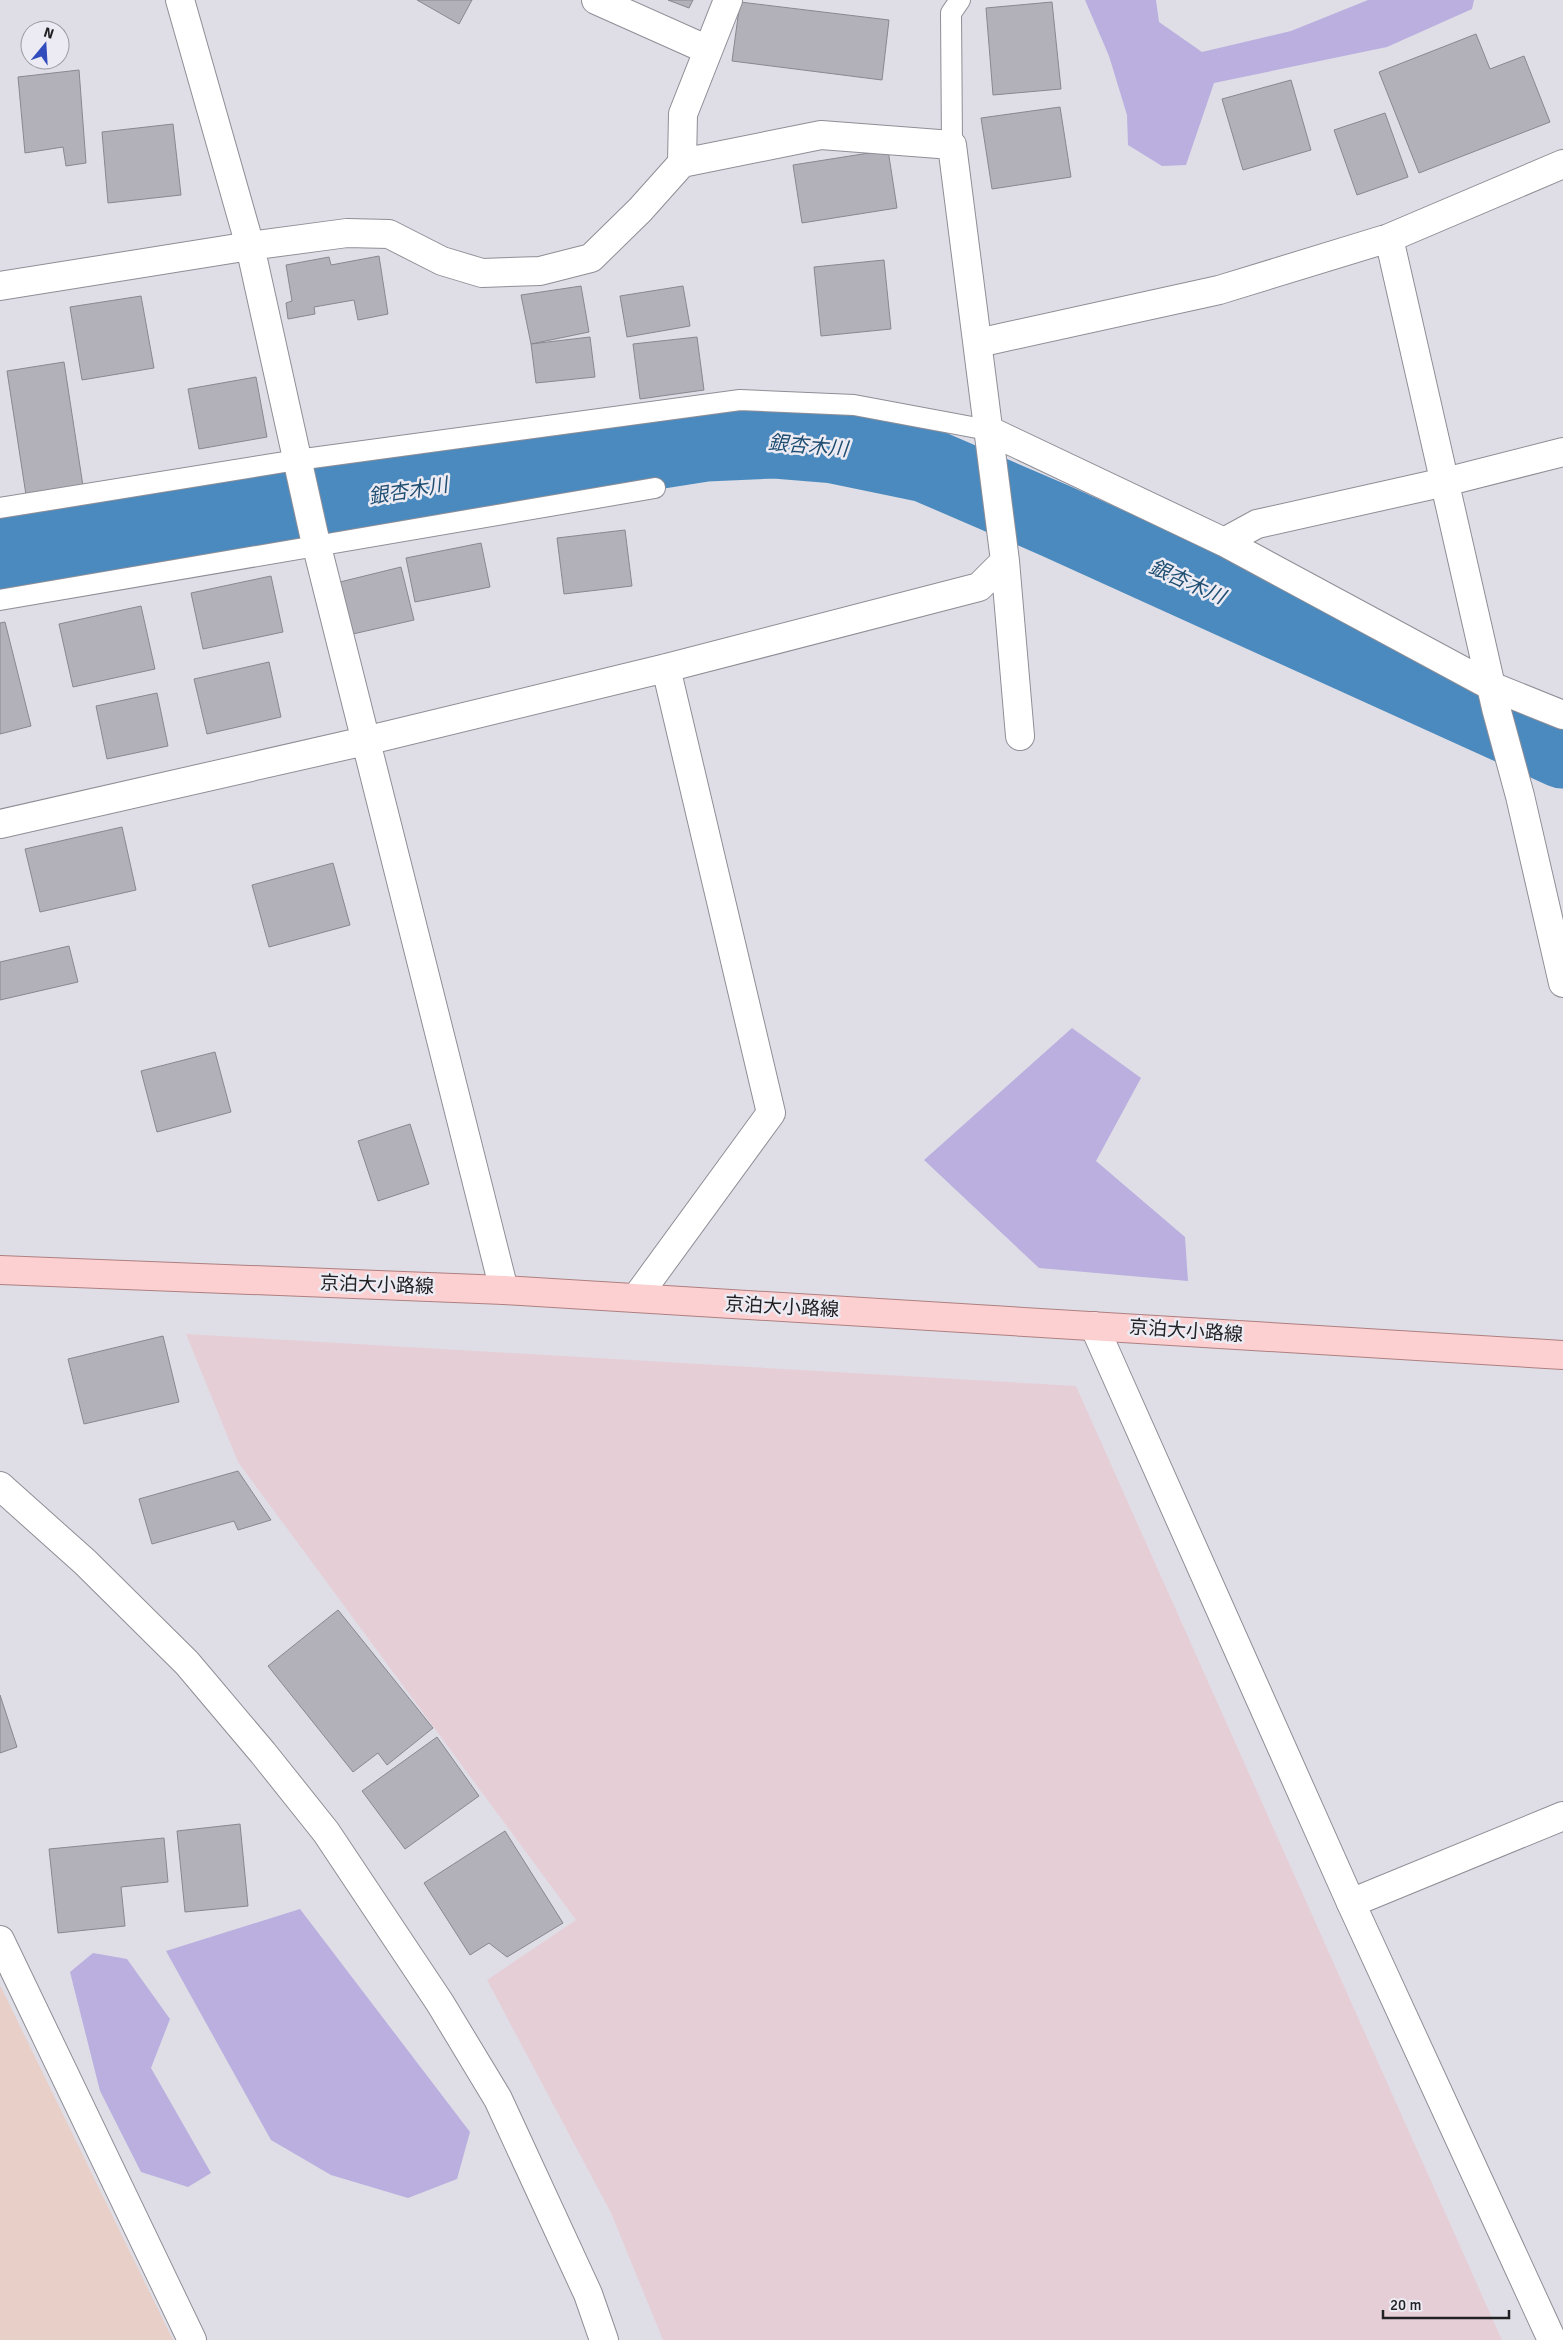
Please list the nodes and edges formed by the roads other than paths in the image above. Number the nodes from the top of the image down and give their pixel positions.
1 (180, 0) edge
2 (596, 0) edge
3 (728, 0) edge
4 (960, 0) edge
5 (708, 50) junction
6 (952, 145) junction
7 (682, 163) junction
8 (1563, 164) edge
9 (1389, 238) junction
10 (250, 246) junction
11 (0, 286) edge
12 (978, 344) junction
13 (990, 440) junction
14 (1563, 452) edge
15 (298, 466) junction
16 (1445, 482) junction
17 (655, 488) dead end
18 (0, 508) edge
19 (315, 541) junction
20 (1224, 542) junction
21 (1005, 561) junction
22 (0, 600) edge
23 (666, 668) junction
24 (1494, 697) junction
25 (1563, 716) edge
26 (1020, 736) dead end
27 (365, 741) junction
28 (0, 824) edge
29 (1563, 983) edge
30 (0, 1270) edge
31 (504, 1290) junction
32 (636, 1298) junction
33 (1094, 1326) junction
34 (1563, 1354) edge
35 (0, 1486) edge
36 (1563, 1816) edge
37 (1351, 1903) junction
38 (0, 1940) edge
39 (192, 2340) edge
40 (604, 2340) edge
41 (1552, 2340) edge

1 - 10 street
2 - 5 street
3 - 5 street
4 - 6 lane
5 - 7 street
6 - 7 street
6 - 12 street
7 - 10 street
8 - 9 street
9 - 12 street
9 - 16 street
10 - 11 street
10 - 15 street
12 - 13 street
13 - 15 lane
13 - 20 street
13 - 21 street
14 - 16 street
15 - 18 lane
15 - 19 street
16 - 20 street
16 - 24 street
17 - 19 lane
19 - 22 lane
19 - 27 street
20 - 24 street
21 - 23 street
21 - 26 street
23 - 27 street
23 - 32 street
24 - 25 street
24 - 29 street
27 - 28 street
27 - 31 street
30 - 31 main road, 京泊大小路線
31 - 32 main road, 京泊大小路線
32 - 33 main road, 京泊大小路線
33 - 34 main road, 京泊大小路線
33 - 37 street
35 - 40 street
36 - 37 street
37 - 41 street
38 - 39 street

